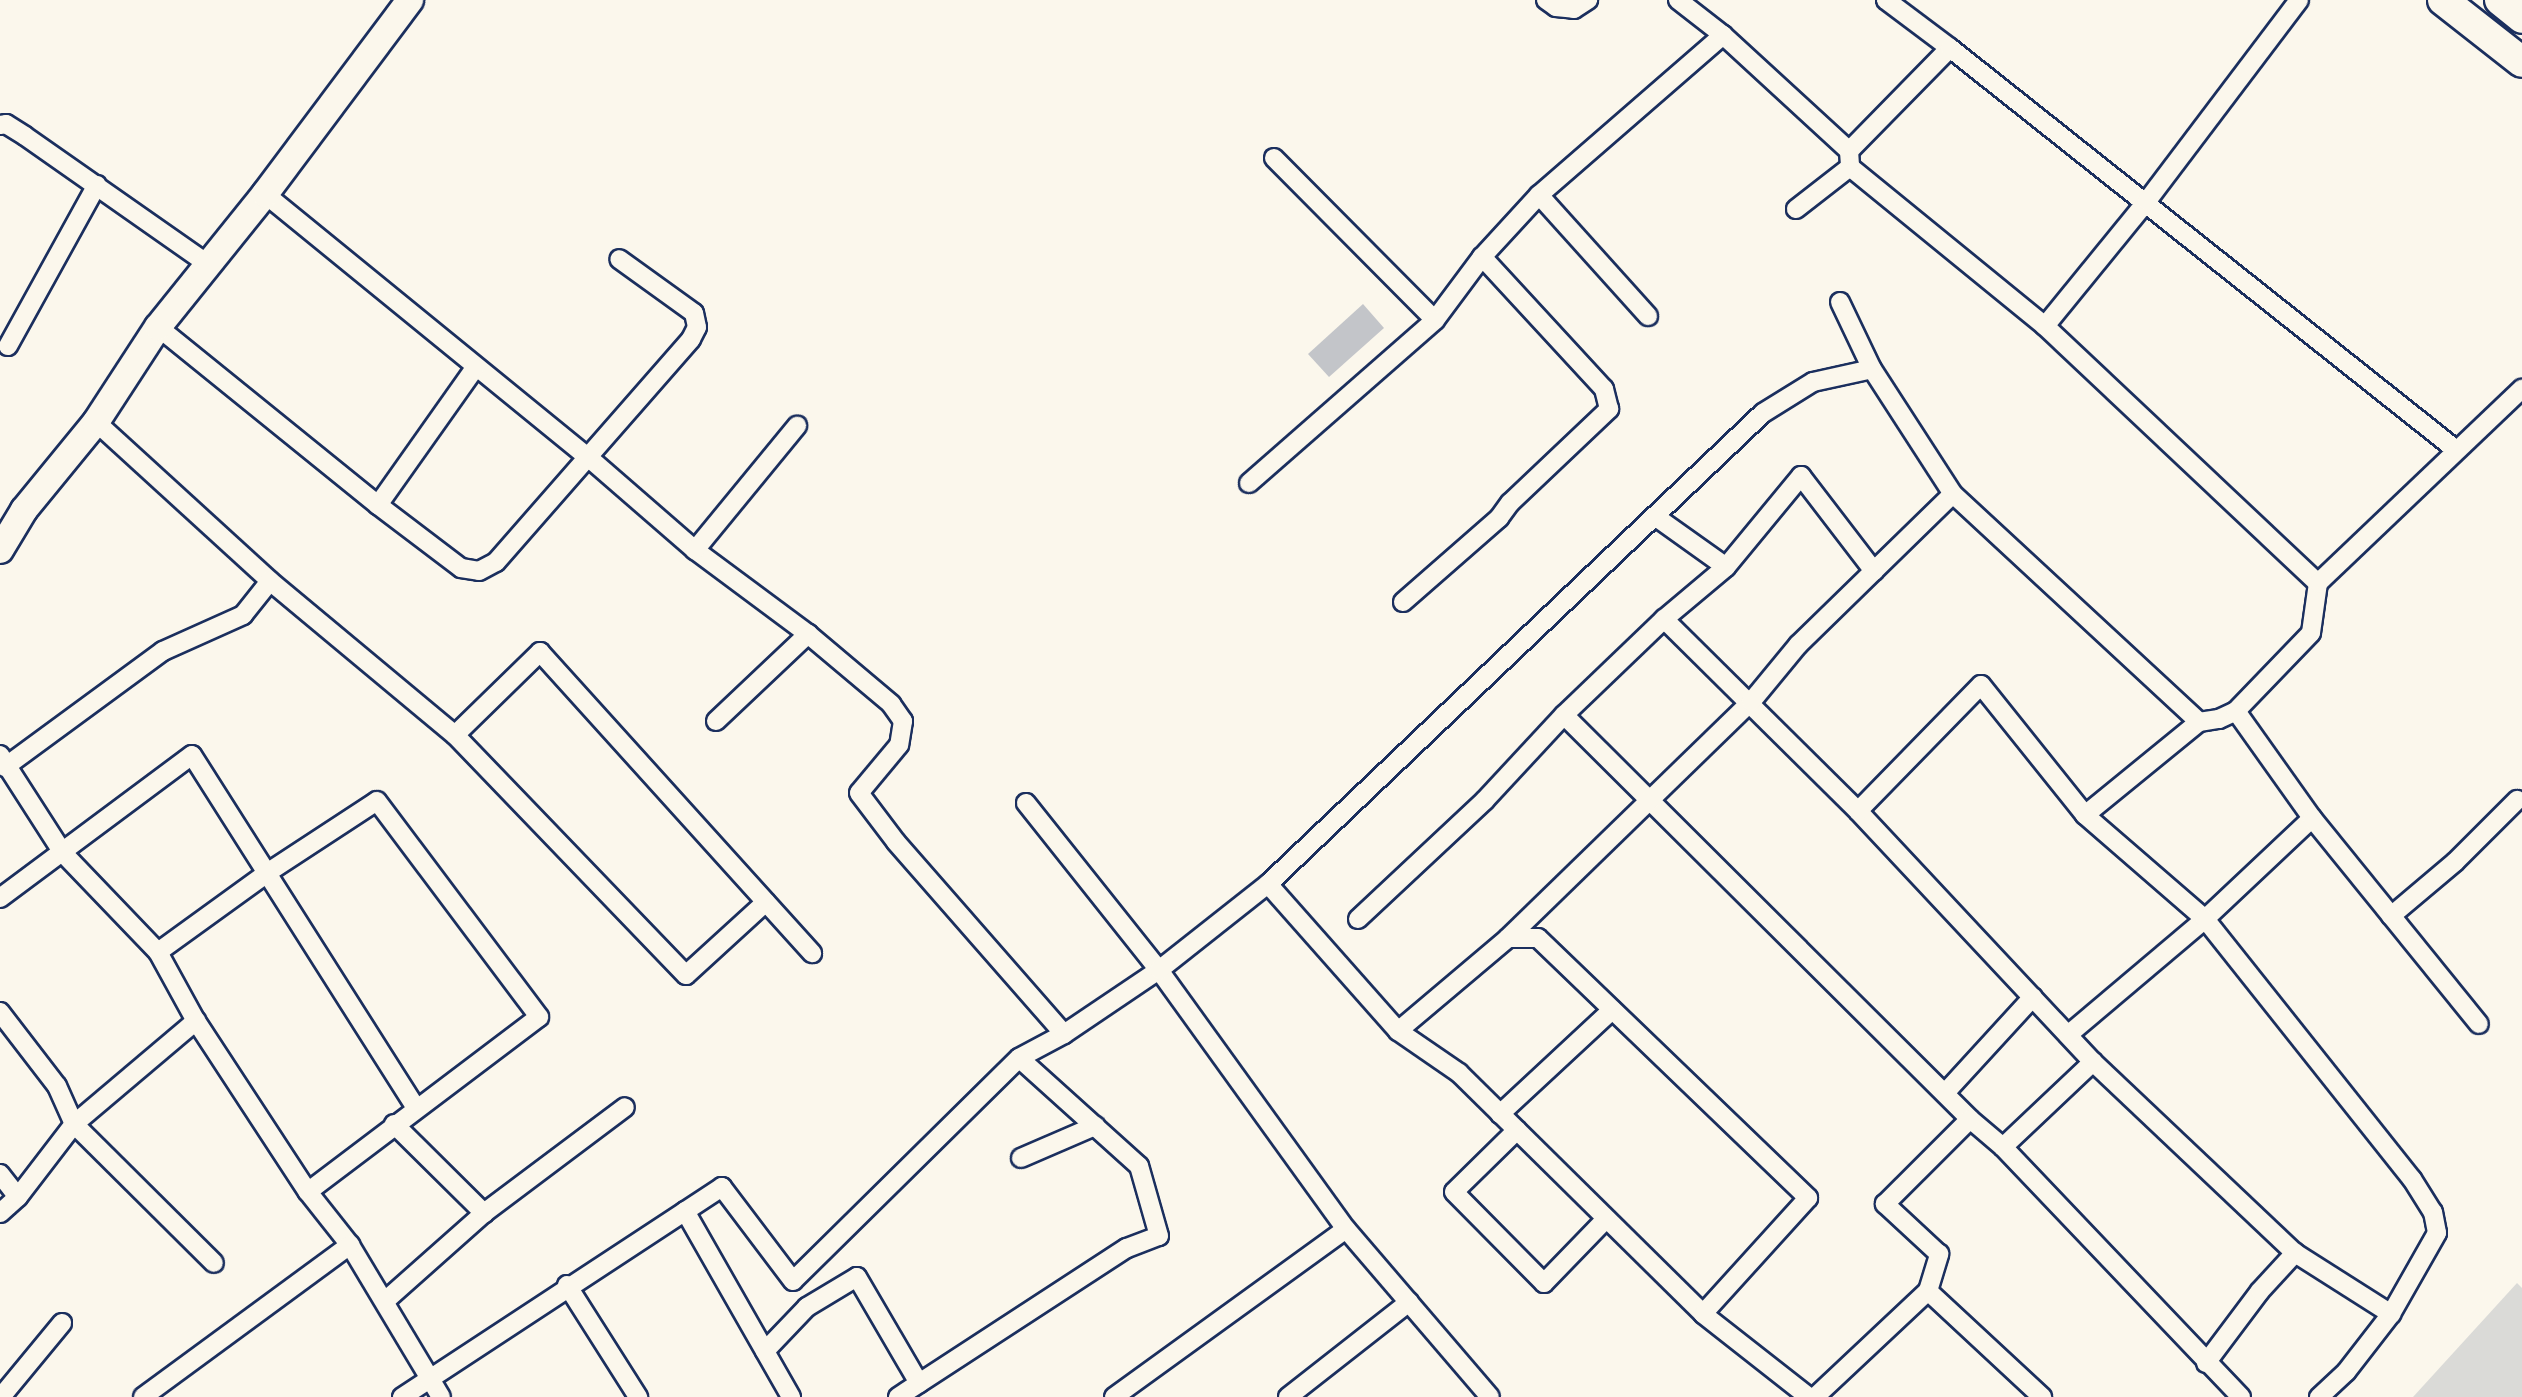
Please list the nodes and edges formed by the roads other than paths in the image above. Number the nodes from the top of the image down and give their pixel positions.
1 (410, 0) edge
2 (1546, 0) edge
3 (1588, 0) edge
4 (1678, 0) edge
5 (1886, 0) edge
6 (2443, 0) edge
7 (2500, 0) edge
8 (2296, 1) edge
9 (2522, 18) edge
10 (1723, 35) junction
11 (1950, 48) junction
12 (2522, 62) edge
13 (0, 125) edge
14 (1274, 158) dead end
15 (1849, 159) junction
16 (97, 185) junction
17 (265, 194) junction
18 (1539, 195) junction
19 (2147, 201) junction
20 (1796, 209) dead end
21 (1482, 257) junction
22 (619, 259) dead end
23 (209, 265) junction
24 (1840, 302) dead end
25 (1648, 316) dead end
26 (1435, 320) junction
27 (2045, 326) junction
28 (158, 327) junction
29 (8, 346) dead end
30 (475, 368) junction
31 (1872, 369) junction
32 (2522, 389) edge
33 (96, 422) junction
34 (797, 426) dead end
35 (2455, 449) junction
36 (588, 457) junction
37 (1249, 483) dead end
38 (1953, 494) junction
39 (378, 505) junction
40 (1656, 517) junction
41 (0, 550) edge
42 (695, 550) junction
43 (1726, 567) junction
44 (1874, 571) junction
45 (270, 581) junction
46 (2318, 583) junction
47 (1403, 602) dead end
48 (1664, 619) junction
49 (808, 634) junction
50 (1751, 702) junction
51 (2236, 711) junction
52 (1564, 715) junction
53 (716, 721) dead end
54 (2199, 722) junction
55 (455, 735) junction
56 (3, 761) edge
57 (1650, 799) junction
58 (2517, 800) dead end
59 (1026, 803) dead end
60 (1858, 811) junction
61 (2085, 815) junction
62 (2312, 818) junction
63 (63, 853) junction
64 (267, 873) junction
65 (1268, 884) junction
66 (0, 898) edge
67 (766, 902) junction
68 (2391, 916) junction
69 (1358, 919) dead end
70 (2205, 919) junction
71 (1508, 938) junction
72 (158, 952) junction
73 (812, 953) dead end
74 (1159, 970) junction
75 (2033, 997) junction
76 (1612, 1010) junction
77 (0, 1012) edge
78 (196, 1021) junction
79 (2479, 1024) dead end
80 (1398, 1031) junction
81 (1064, 1034) junction
82 (2069, 1034) junction
83 (1019, 1058) junction
84 (2093, 1062) junction
85 (1945, 1093) junction
86 (625, 1107) dead end
87 (416, 1108) junction
88 (1500, 1114) junction
89 (1970, 1119) junction
90 (74, 1124) junction
91 (394, 1124) junction
92 (1095, 1126) junction
93 (1517, 1130) junction
94 (2003, 1147) junction
95 (1021, 1158) dead end
96 (0, 1174) edge
97 (308, 1192) junction
98 (18, 1197) junction
99 (685, 1211) junction
100 (0, 1213) edge
101 (484, 1213) junction
102 (1606, 1219) junction
103 (1346, 1229) junction
104 (350, 1245) junction
105 (2295, 1253) junction
106 (214, 1263) dead end
107 (567, 1285) junction
108 (1928, 1291) junction
109 (385, 1301) junction
110 (1409, 1302) junction
111 (1703, 1314) junction
112 (2391, 1314) junction
113 (62, 1323) dead end
114 (765, 1351) junction
115 (2206, 1363) junction
116 (432, 1380) junction
117 (919, 1383) junction
118 (1, 1397) edge
119 (143, 1397) edge
120 (402, 1397) edge
121 (441, 1397) edge
122 (638, 1397) edge
123 (791, 1397) edge
124 (898, 1397) edge
125 (1114, 1397) edge
126 (1288, 1397) edge
127 (1490, 1397) edge
128 (1812, 1397) edge
129 (2042, 1397) edge
130 (2241, 1397) edge
131 (2319, 1397) edge

1 - 17 street
2 - 3 street
4 - 10 street
5 - 11 street
6 - 12 main road
7 - 9 main road
8 - 19 street
10 - 15 street
10 - 18 street
11 - 15 street
11 - 19 street
13 - 16 street
14 - 26 street
15 - 20 street
15 - 27 street
16 - 23 street
16 - 29 street
17 - 23 street
17 - 30 street
18 - 21 street
18 - 25 street
19 - 27 street
19 - 35 street
21 - 26 street
21 - 47 street
22 - 36 street
23 - 28 street
24 - 31 street
26 - 37 street
27 - 46 street
28 - 33 street
28 - 39 street
30 - 36 street
30 - 39 street
31 - 38 street
31 - 40 street
32 - 35 street
33 - 41 street
33 - 45 street
34 - 42 street
35 - 46 street
36 - 39 street
36 - 42 street
38 - 44 street
38 - 54 street
40 - 43 street
40 - 65 street
42 - 49 street
43 - 44 street
43 - 48 street
44 - 50 street
45 - 55 street
45 - 56 street
46 - 51 street
48 - 50 street
48 - 52 street
49 - 53 street
49 - 81 street
50 - 57 street
50 - 60 street
51 - 54 street
51 - 62 street
52 - 57 street
52 - 69 street
54 - 61 street
55 - 67 street
55 - 67 street
56 - 63 street
57 - 71 street
57 - 85 street
58 - 68 street
59 - 74 street
60 - 61 street
60 - 75 street
61 - 70 street
62 - 68 street
62 - 70 street
63 - 64 street
63 - 66 street
63 - 72 street
64 - 72 street
64 - 87 street
64 - 87 street
65 - 74 street
65 - 80 street
67 - 73 street
68 - 79 street
70 - 82 street
70 - 112 street
71 - 76 street
71 - 80 street
72 - 78 street
74 - 81 street
74 - 103 street
75 - 82 street
75 - 85 street
76 - 88 street
76 - 111 street
77 - 90 street
78 - 90 street
78 - 97 street
80 - 88 street
81 - 83 street
82 - 84 street
83 - 92 street
83 - 99 street
84 - 94 street
84 - 105 street
85 - 89 street
86 - 101 street
87 - 91 street
88 - 93 street
89 - 94 street
89 - 108 street
90 - 98 street
90 - 106 street
91 - 97 street
91 - 101 street
92 - 95 street
92 - 117 street
93 - 102 street
93 - 102 street
94 - 115 street
96 - 98 street
97 - 104 street
98 - 100 street
99 - 107 street
99 - 114 street
101 - 109 street
102 - 111 street
103 - 110 street
103 - 125 street
104 - 109 street
104 - 119 street
105 - 112 street
105 - 115 street
107 - 116 street
107 - 122 street
108 - 128 street
108 - 129 street
109 - 116 street
110 - 126 street
110 - 127 street
111 - 128 street
112 - 131 street
113 - 118 street
114 - 117 street
114 - 123 street
115 - 130 street
116 - 120 street
116 - 121 street
117 - 124 street

